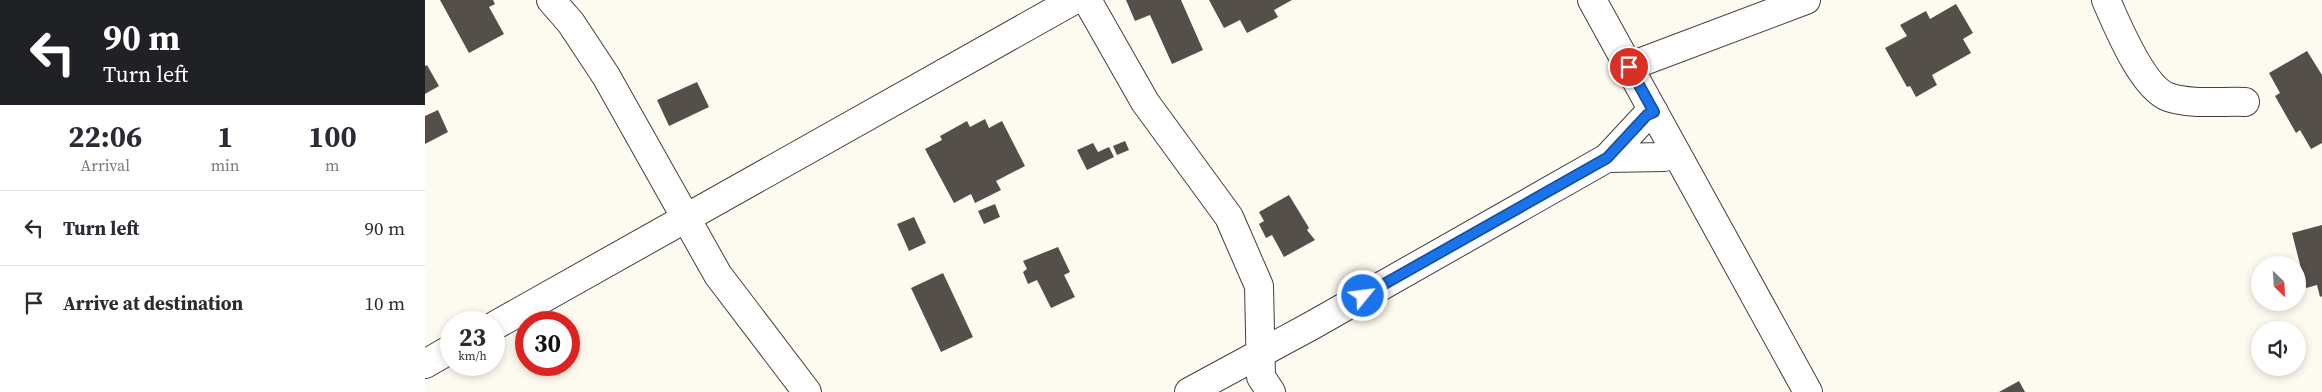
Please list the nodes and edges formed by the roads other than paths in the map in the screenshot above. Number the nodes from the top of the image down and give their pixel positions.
1 (551, 0) edge
2 (1074, 0) edge
3 (1087, 0) edge
4 (1592, 0) edge
5 (1805, 0) edge
6 (2106, 0) edge
7 (1629, 67) junction
8 (2245, 102) dead end
9 (1654, 112) junction
10 (1677, 154) junction
11 (1607, 158) junction
12 (686, 219) junction
13 (505, 320) edge
14 (1259, 354) junction
15 (440, 355) edge
16 (425, 364) edge
17 (807, 392) edge
18 (1189, 392) edge
19 (1271, 392) edge
20 (1808, 392) edge

1 - 12 street
2 - 12 street
3 - 14 street
4 - 7 street
5 - 7 street
6 - 8 street
7 - 9 street
9 - 10 street
9 - 11 street
10 - 11 street
10 - 20 street
11 - 14 street
12 - 13 street
12 - 17 street
14 - 18 street
14 - 19 street
15 - 16 street

